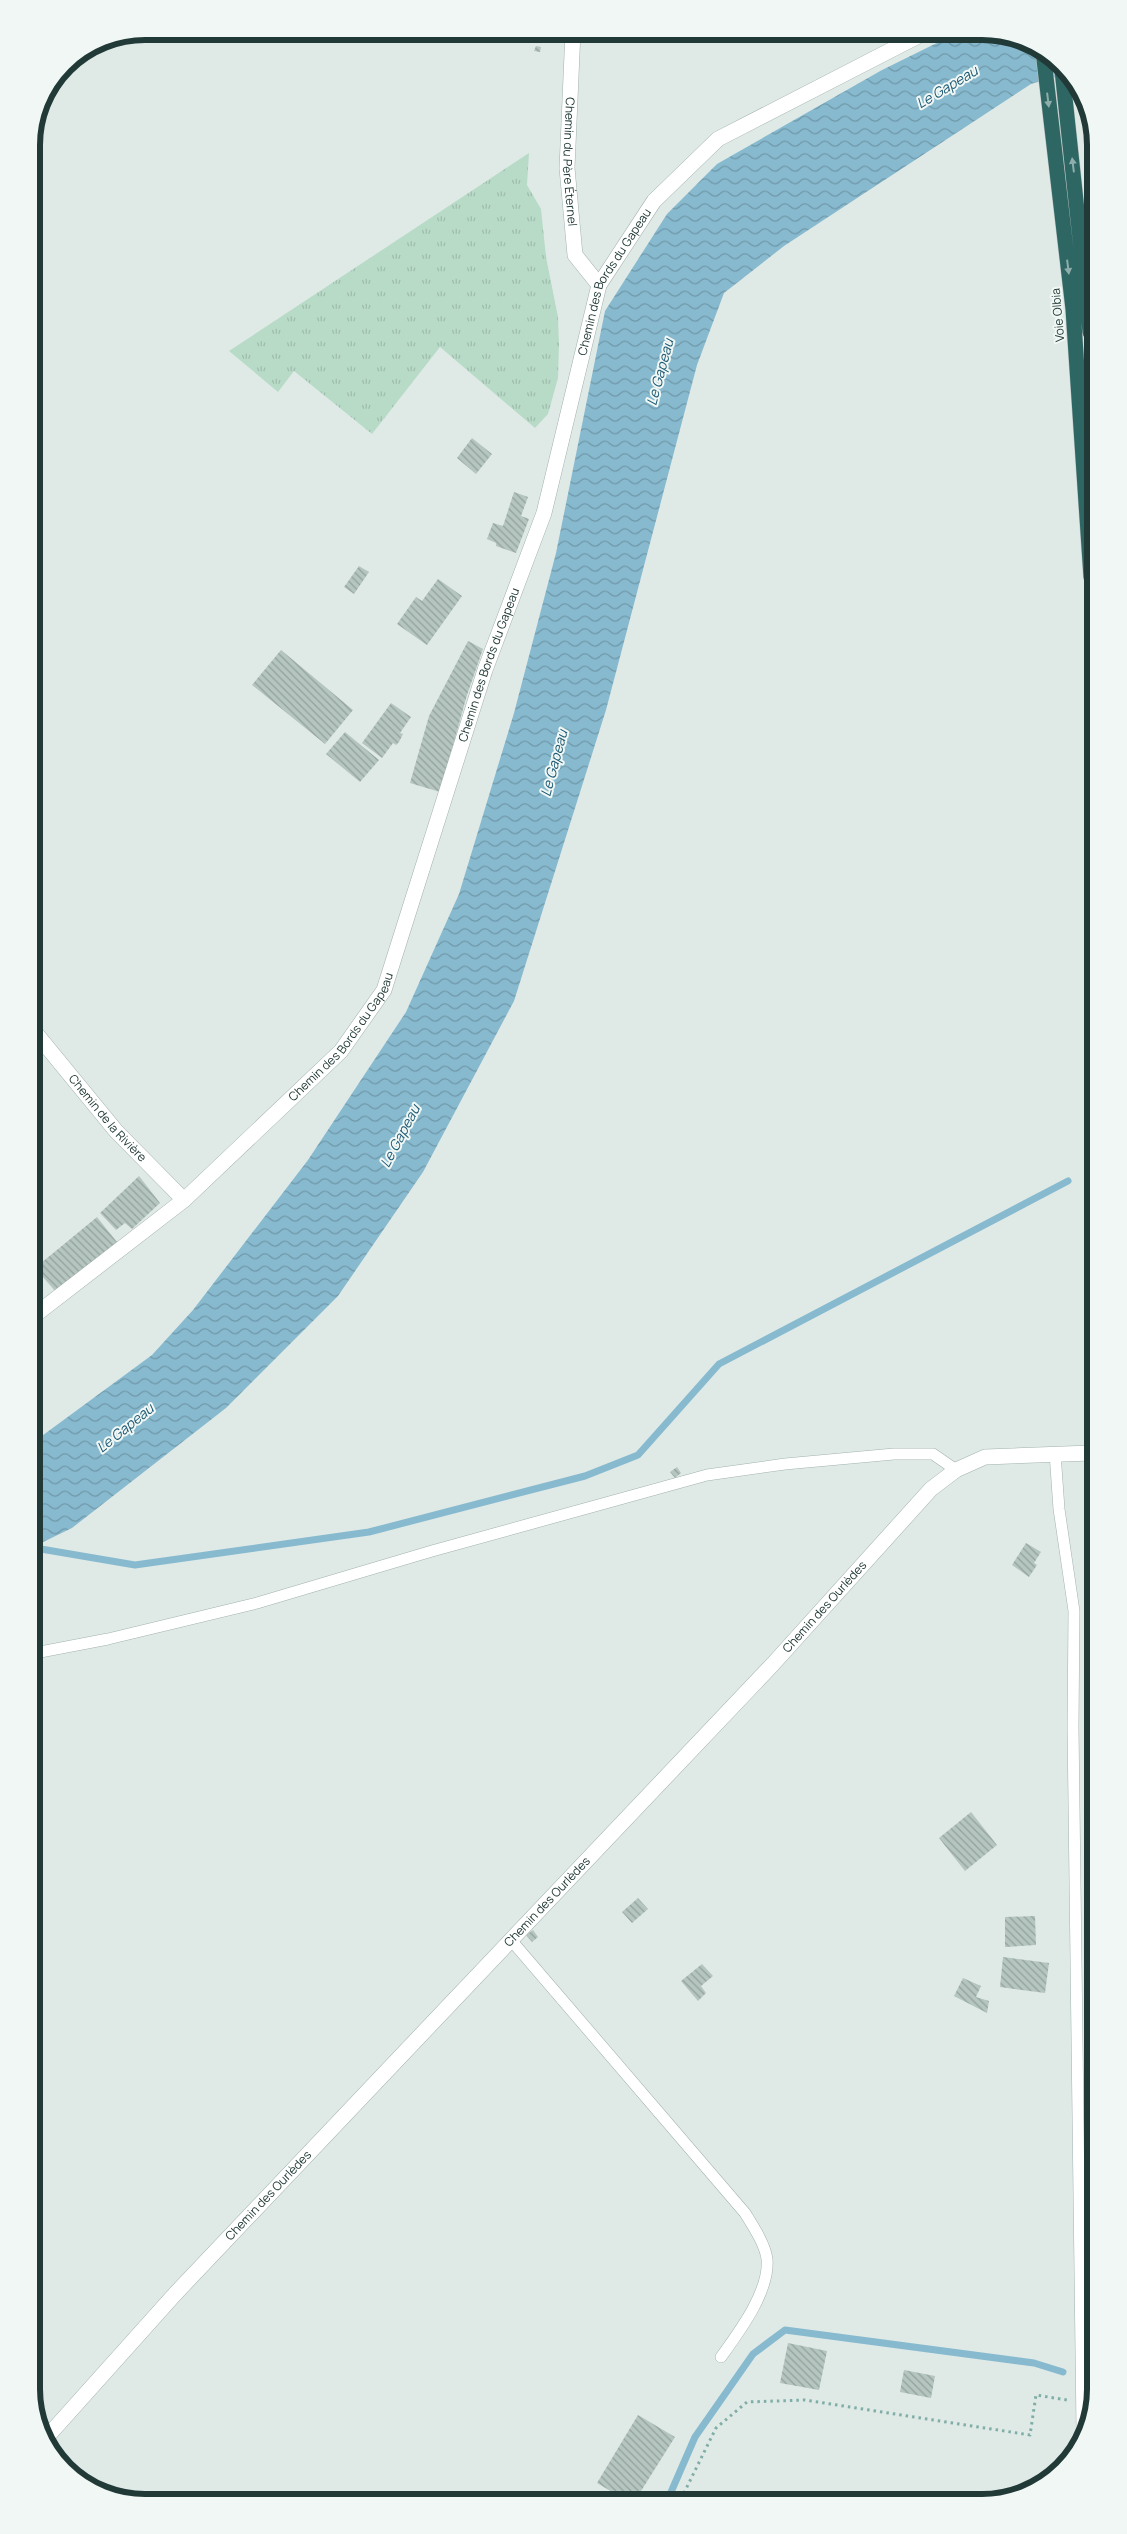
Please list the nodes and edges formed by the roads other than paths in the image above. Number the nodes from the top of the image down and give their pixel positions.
1 (573, 40) edge
2 (912, 40) edge
3 (1044, 61) edge
4 (1063, 79) edge
5 (599, 285) junction
6 (1087, 300) edge
7 (1087, 517) edge
8 (40, 1038) edge
9 (184, 1200) junction
10 (40, 1310) edge
11 (1055, 1453) junction
12 (1087, 1453) edge
13 (956, 1470) junction
14 (40, 1651) edge
15 (511, 1940) junction
16 (721, 2357) dead end
17 (1082, 2420) edge
18 (50, 2433) edge

1 - 5 street, Chemin du Père Éternel
2 - 5 street, Chemin des Bords du Gapeau
3 -> 7 highway, Voie Olbia
6 -> 4 highway
5 - 9 street, Chemin des Bords du Gapeau
8 - 9 street, Chemin de la Rivière
9 - 10 street, Chemin des Bords du Gapeau
11 - 12 street, Chemin des Ourlèdes
11 - 13 street, Chemin des Ourlèdes
11 - 17 lane
13 - 14 lane
13 - 15 street, Chemin des Ourlèdes
15 - 16 lane
15 - 18 street, Chemin des Ourlèdes

